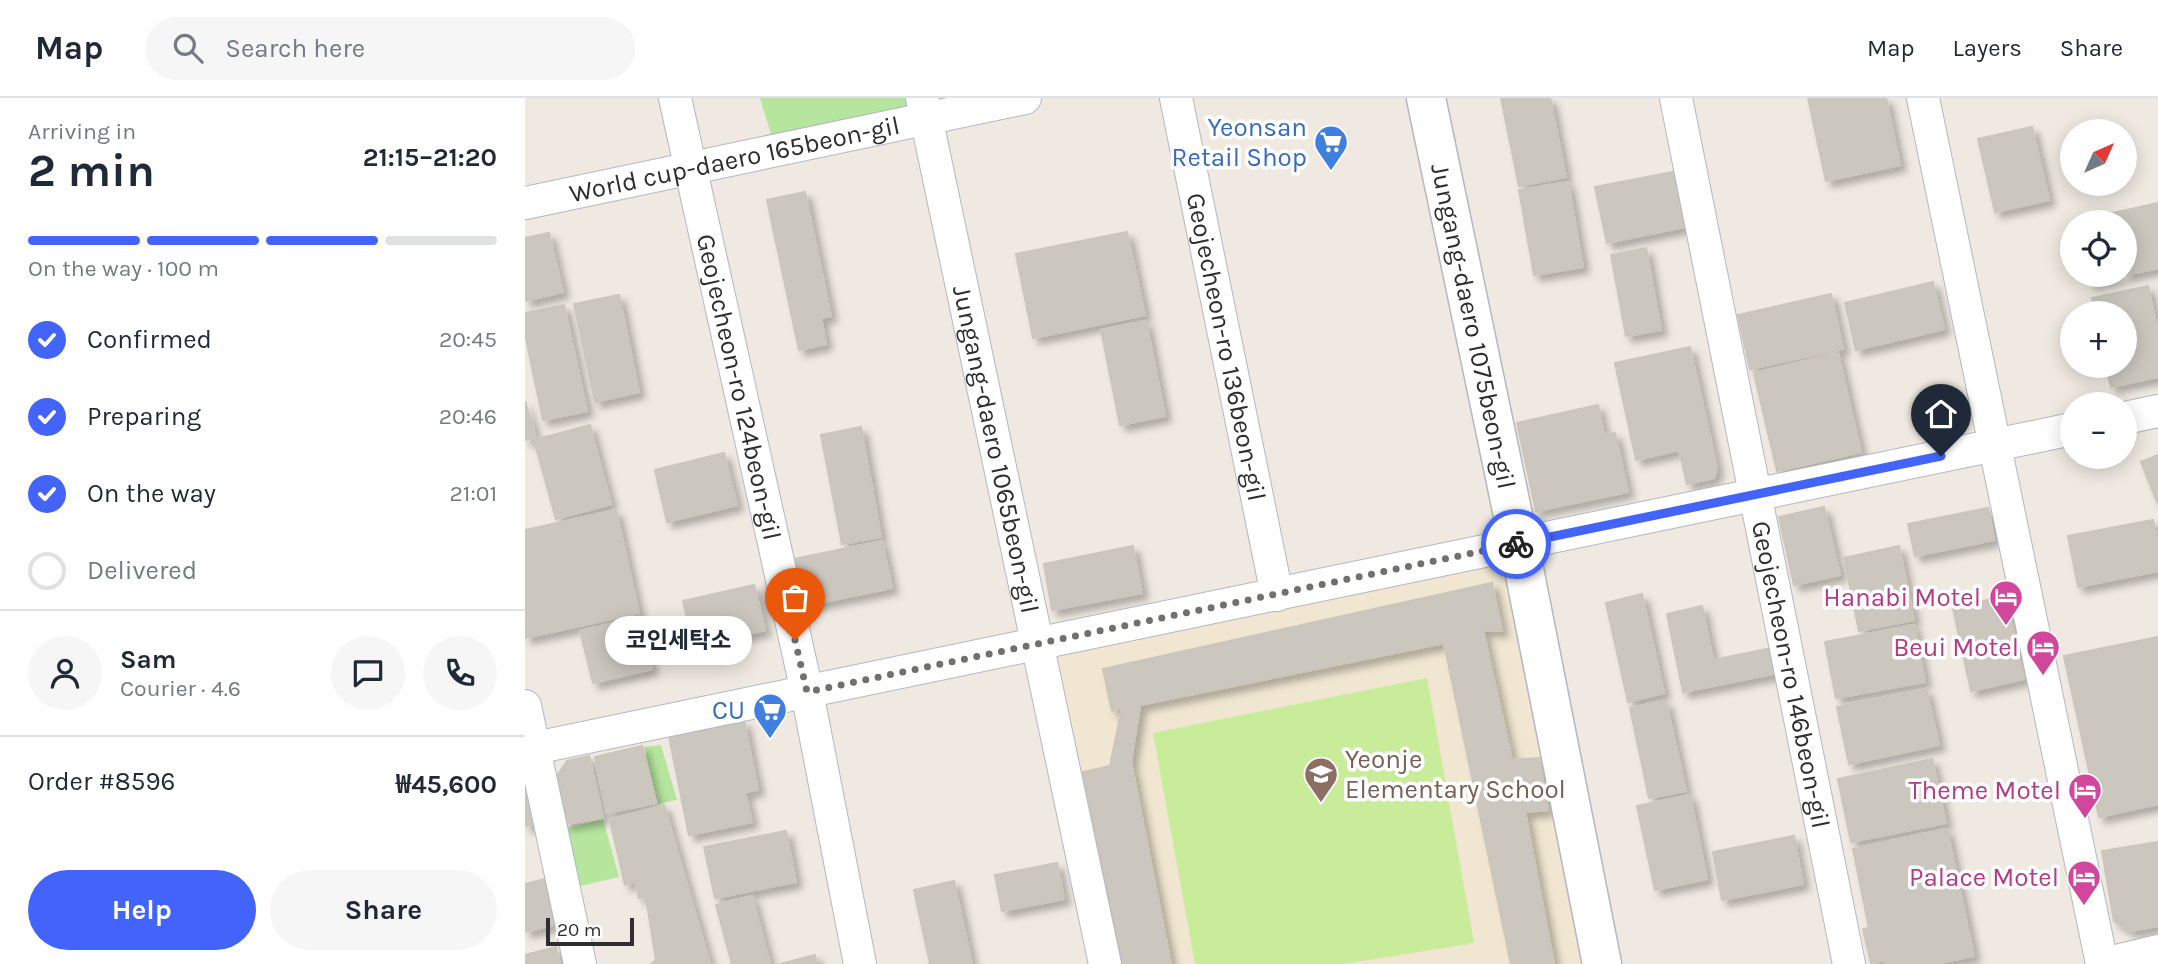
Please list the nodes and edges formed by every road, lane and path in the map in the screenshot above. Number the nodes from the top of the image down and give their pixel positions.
1 (675, 98) edge
2 (1025, 98) edge
3 (1176, 98) edge
4 (1426, 98) edge
5 (1676, 98) edge
6 (1923, 98) edge
7 (925, 108) edge
8 (691, 168) junction
9 (525, 203) edge
10 (2158, 411) edge
11 (2137, 415) edge
12 (2060, 431) edge
13 (1994, 445) junction
14 (1754, 495) junction
15 (1519, 544) junction
16 (1277, 594) junction
17 (1037, 644) junction
18 (807, 692) junction
19 (525, 706) edge
20 (530, 750) edge
21 (2158, 951) edge
22 (580, 964) edge
23 (860, 964) edge
24 (1105, 964) edge
25 (1602, 964) edge
26 (1849, 964) edge
27 (2102, 964) edge

1 - 8 street, Geojecheon-ro 124beon-gil
2 - 7 street, World cup-daero 165beon-gil
3 - 16 street, Geojecheon-ro 136beon-gil
4 - 15 street, Jungang-daero 1075beon-gil
5 - 14 street, Geojecheon-ro 146beon-gil
6 - 13 street
7 - 8 street, World cup-daero 165beon-gil
7 - 17 street, Jungang-daero 1065beon-gil
8 - 9 street, World cup-daero 165beon-gil
8 - 18 street, Geojecheon-ro 124beon-gil
10 - 11 street
12 - 13 street
13 - 14 street
13 - 27 street
14 - 15 street
14 - 26 street, Geojecheon-ro 146beon-gil
15 - 16 street
15 - 25 street, Jungang-daero 1075beon-gil
16 - 17 street
17 - 18 street
17 - 24 street, Jungang-daero 1065beon-gil
18 - 20 street
18 - 23 street, Geojecheon-ro 124beon-gil
19 - 20 street
20 - 22 street
21 - 27 street

